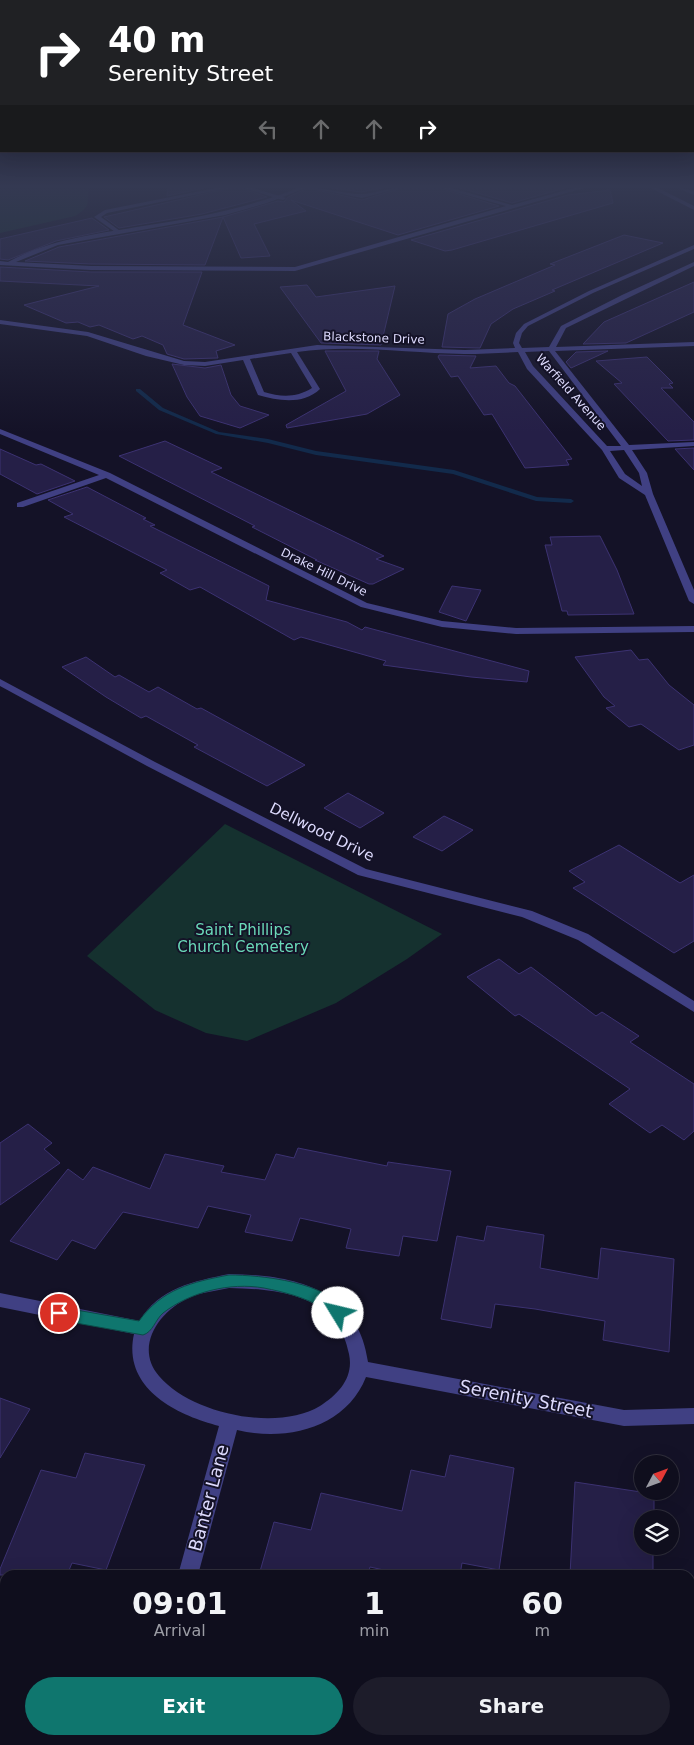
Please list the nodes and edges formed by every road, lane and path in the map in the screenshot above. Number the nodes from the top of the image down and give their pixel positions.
1 (643, 269) edge
2 (682, 269) edge
3 (0, 322) edge
4 (694, 344) edge
5 (551, 350) junction
6 (293, 351) junction
7 (520, 351) junction
8 (246, 359) junction
9 (0, 431) edge
10 (694, 444) edge
11 (627, 448) junction
12 (606, 449) junction
13 (107, 476) junction
14 (649, 494) junction
15 (20, 505) dead end
16 (694, 601) edge
17 (694, 629) edge
18 (0, 682) edge
19 (694, 1007) edge
20 (0, 1300) edge
21 (143, 1329) junction
22 (360, 1368) junction
23 (694, 1416) edge
24 (230, 1421) junction
25 (189, 1570) edge

1 - 7 street, Warfield Avenue
2 - 5 street, Warfield Avenue
3 - 8 street, Blackstone Drive
4 - 5 street, Blackstone Drive
5 - 7 street, Blackstone Drive
5 - 11 street, Warfield Avenue
6 - 7 street, Blackstone Drive
6 - 8 street, Blackstone Drive
6 - 8 street
7 - 12 street, Warfield Avenue
9 - 13 street, Drake Hill Drive
10 - 11 street
11 - 12 street
11 - 14 street, Warfield Avenue
12 - 14 street, Warfield Avenue
13 - 15 street
13 - 17 street, Drake Hill Drive
14 - 16 street, Warfield Avenue
18 - 19 street, Dellwood Drive
20 - 21 street
21 - 22 street
21 - 24 street
22 - 23 street, Serenity Street
22 - 24 street
24 - 25 street, Banter Lane

